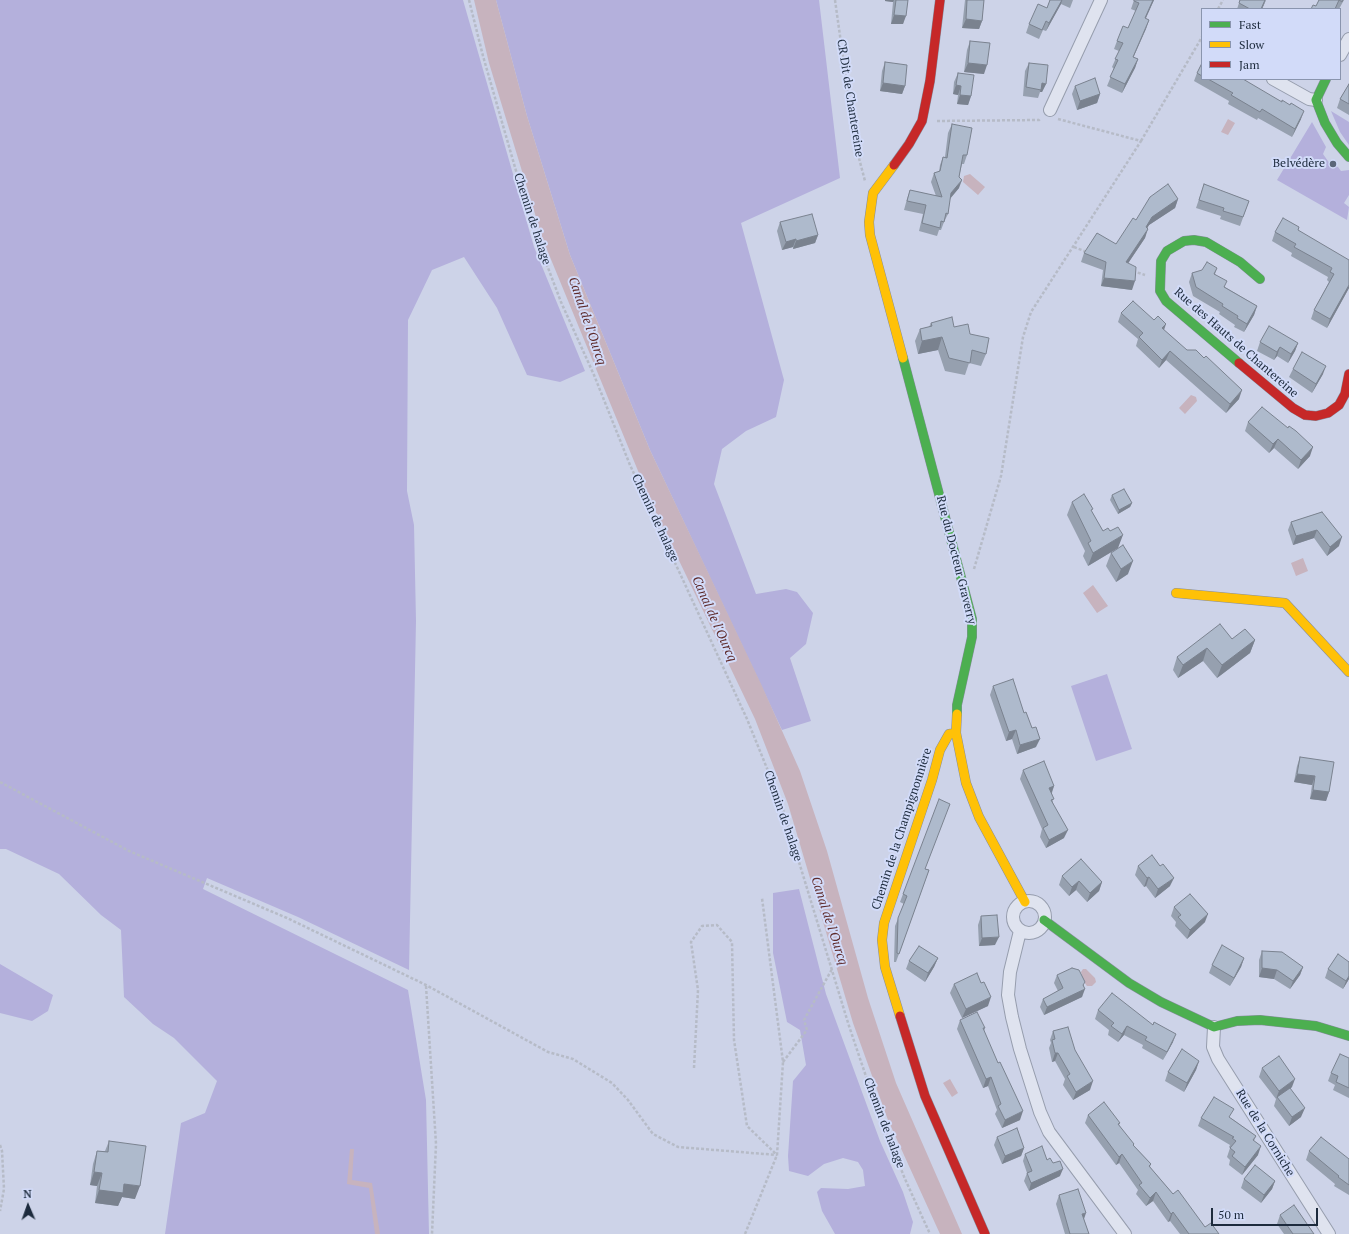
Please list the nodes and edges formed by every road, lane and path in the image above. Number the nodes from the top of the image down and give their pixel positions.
1 (469, 0) edge
2 (835, 0) edge
3 (940, 0) edge
4 (1101, 0) edge
5 (1201, 39) edge
6 (1349, 39) edge
7 (1341, 53) edge
8 (1275, 80) edge
9 (1326, 80) edge
10 (1316, 100) junction
11 (1048, 113) junction
12 (929, 121) dead end
13 (1141, 141) junction
14 (1349, 157) edge
15 (873, 193) junction
16 (1074, 247) junction
17 (1088, 253) edge
18 (1132, 270) edge
19 (1147, 276) dead end
20 (1260, 279) dead end
21 (1349, 374) edge
22 (964, 584) junction
23 (1176, 593) dead end
24 (1349, 672) edge
25 (956, 733) junction
26 (0, 782) edge
27 (762, 898) dead end
28 (1025, 902) junction
29 (1044, 920) junction
30 (1020, 931) junction
31 (832, 969) junction
32 (426, 985) junction
33 (1214, 1027) junction
34 (1349, 1036) edge
35 (783, 1062) junction
36 (694, 1068) dead end
37 (0, 1145) edge
38 (777, 1155) junction
39 (0, 1211) edge
40 (432, 1234) edge
41 (745, 1234) edge
42 (930, 1234) edge
43 (985, 1234) edge
44 (1125, 1234) edge
45 (1329, 1234) edge

1 - 31 path, Chemin de halage
2 - 15 path, CR Dit de Chantereine
3 - 15 street
4 - 11 street
5 - 13 path
6 - 7 street
8 - 10 street
9 - 10 street
10 - 14 street
11 - 12 path
11 - 13 path
13 - 16 path
15 - 22 street, Rue du Docteur Graverry
16 - 17 path
16 - 22 path
18 - 19 path
20 - 21 street, Rue des Hauts de Chantereine
22 - 25 street, Rue du Docteur Graverry
23 - 24 street
25 - 28 street, Rue du Docteur Graverry
25 - 43 street, Chemin de la Champignonnière
26 - 32 path
27 - 35 path
28 - 29 street
28 - 30 street
29 - 30 street
29 - 33 street
30 - 44 street
31 - 35 path
31 - 42 path, Chemin de halage
32 - 38 path
32 - 40 path
33 - 34 street
33 - 45 street, Rue de la Corniche
35 - 38 path
36 - 38 path
37 - 39 path
38 - 41 path

